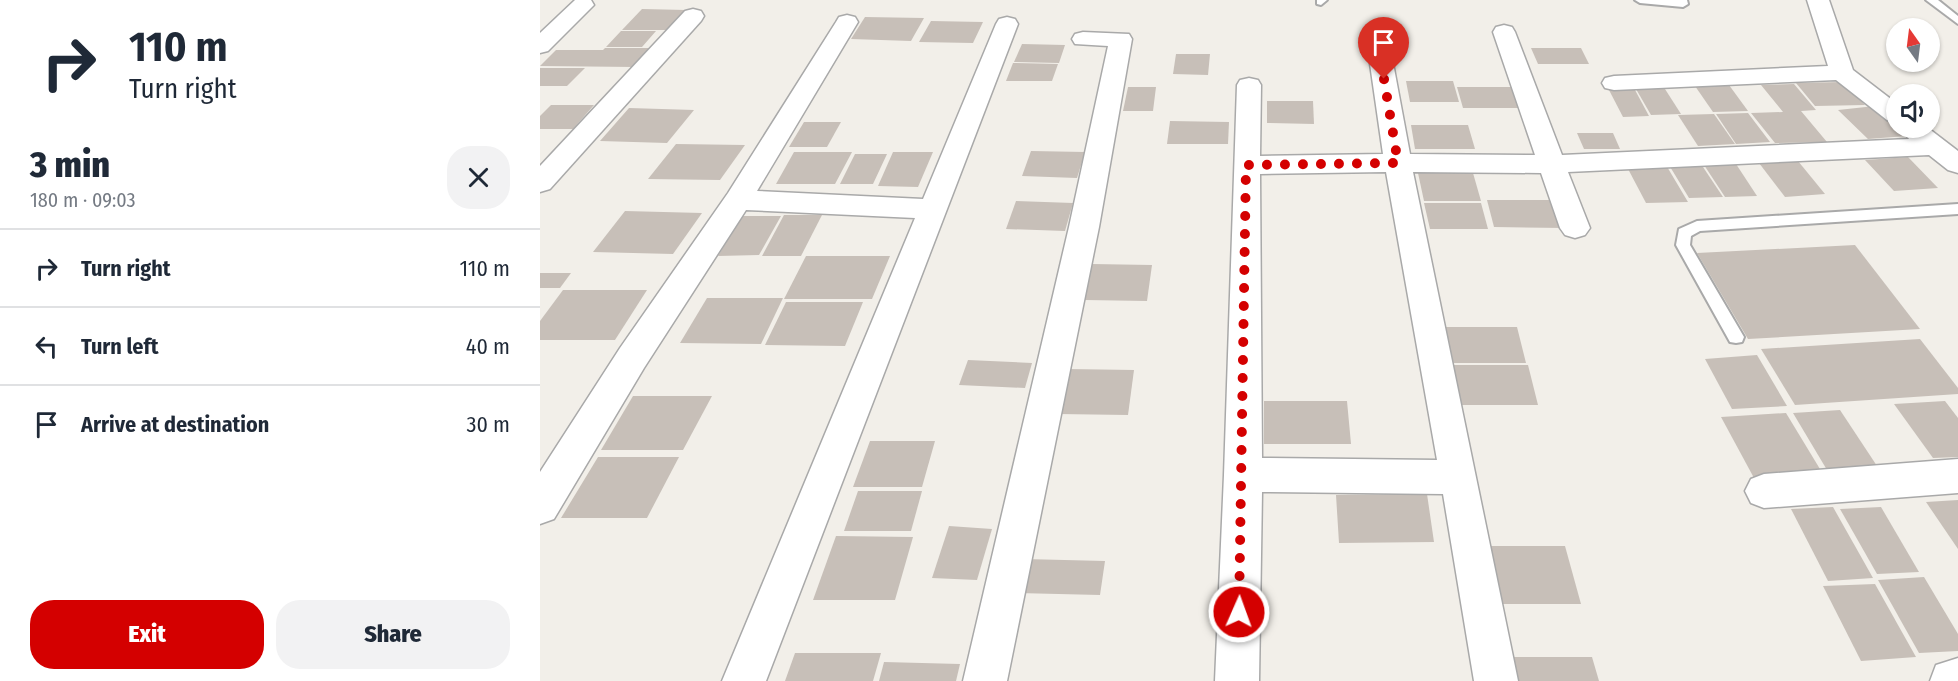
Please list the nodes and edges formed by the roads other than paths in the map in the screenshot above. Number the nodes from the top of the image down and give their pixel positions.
1 (1640, 0) edge
2 (1682, 0) edge
3 (1818, 0) edge
4 (1931, 0) edge
5 (583, 4) dead end
6 (693, 16) dead end
7 (1958, 21) edge
8 (847, 22) dead end
9 (1007, 24) dead end
10 (1504, 32) dead end
11 (1377, 36) dead end
12 (1083, 39) dead end
13 (540, 46) edge
14 (1842, 73) junction
15 (1614, 83) dead end
16 (1249, 85) dead end
17 (1886, 107) edge
18 (1935, 146) edge
19 (1398, 163) junction
20 (1552, 164) junction
21 (1246, 165) junction
22 (540, 183) edge
23 (738, 201) junction
24 (1958, 208) edge
25 (933, 209) junction
26 (1575, 228) dead end
27 (1736, 337) dead end
28 (1243, 475) junction
29 (1460, 477) junction
30 (1958, 477) edge
31 (1764, 491) dead end
32 (540, 506) edge
33 (1958, 680) edge
34 (738, 681) edge
35 (744, 681) edge
36 (985, 681) edge
37 (1237, 681) edge
38 (1496, 681) edge
39 (1952, 681) edge

1 - 2 lane
3 - 14 street
4 - 7 lane
5 - 13 street
6 - 22 street
8 - 23 street
9 - 25 street
10 - 20 street
11 - 19 street
12 - 36 street
14 - 15 street
14 - 17 street
16 - 21 street
18 - 20 street
19 - 20 street
19 - 21 street
19 - 29 street
20 - 26 street
21 - 28 street
23 - 25 street
23 - 32 street
24 - 27 lane
25 - 35 street
28 - 29 street
28 - 37 street
29 - 38 street
30 - 31 street
33 - 39 street
34 - 35 street

